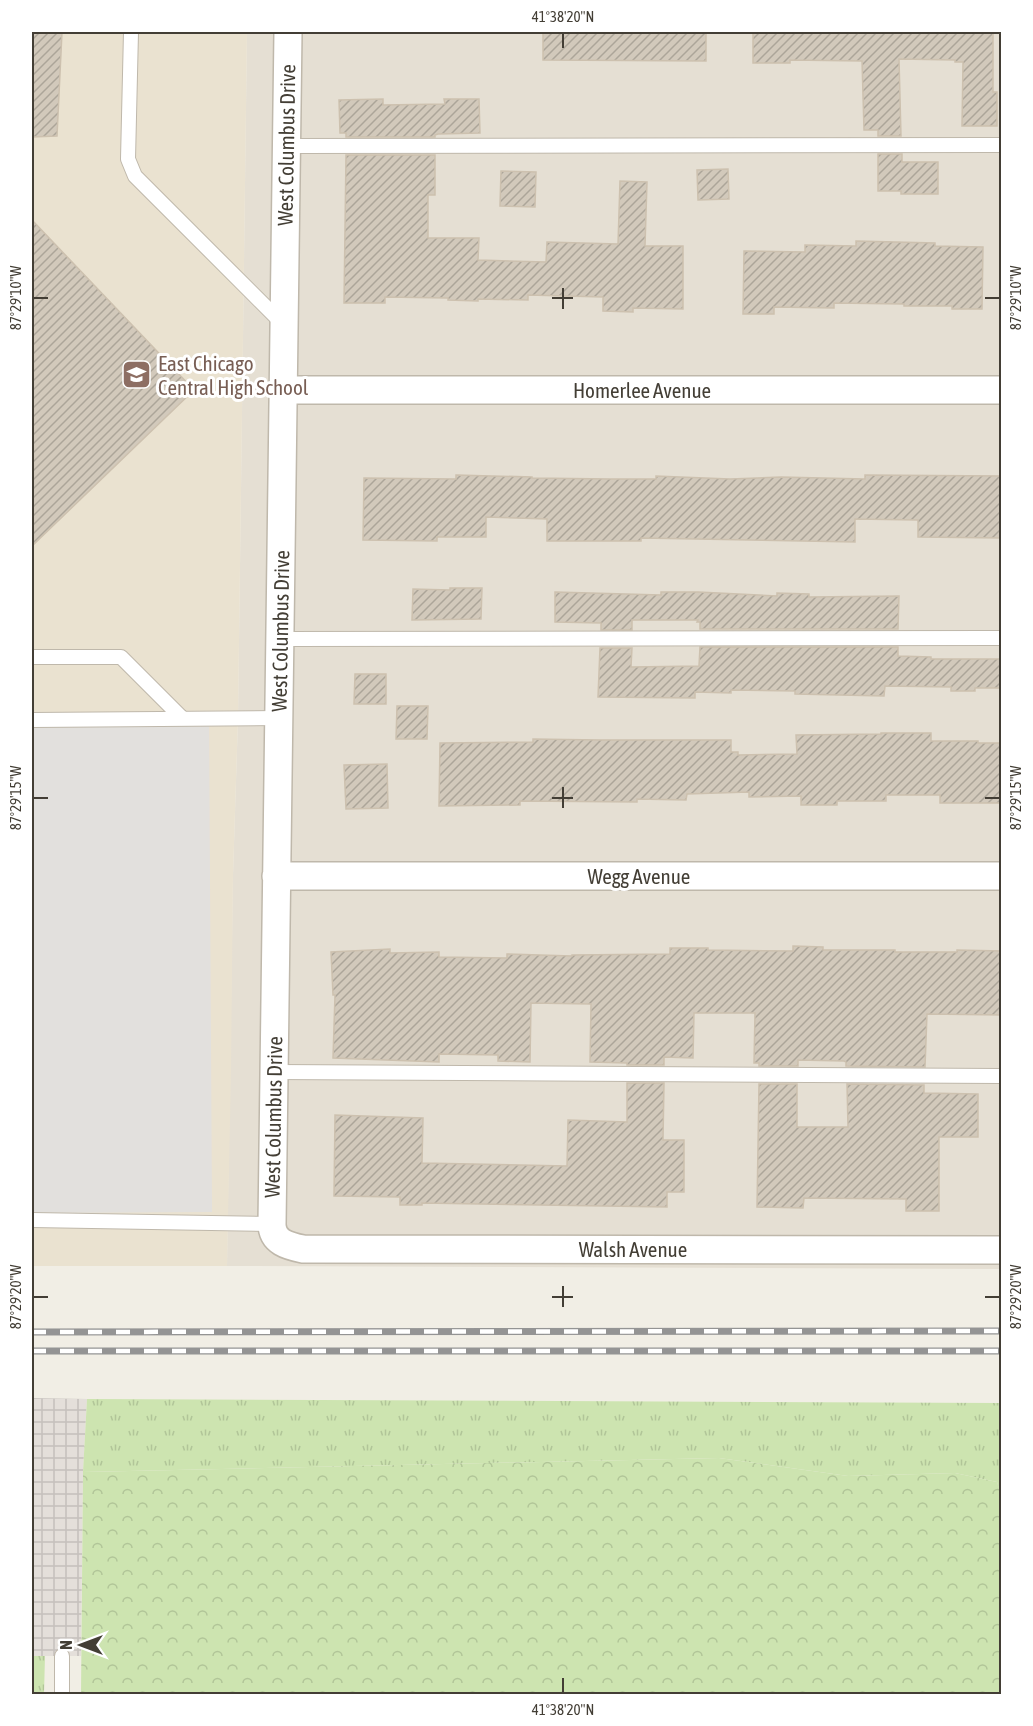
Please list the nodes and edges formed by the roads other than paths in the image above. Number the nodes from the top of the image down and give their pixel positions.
1 (131, 32) edge
2 (288, 32) edge
3 (1002, 145) edge
4 (286, 146) junction
5 (284, 325) junction
6 (283, 390) junction
7 (1002, 390) edge
8 (1002, 638) edge
9 (280, 639) junction
10 (32, 657) edge
11 (279, 718) junction
12 (183, 719) junction
13 (32, 720) edge
14 (276, 876) junction
15 (1002, 876) edge
16 (274, 1072) junction
17 (1002, 1076) edge
18 (32, 1220) edge
19 (272, 1228) junction
20 (1002, 1250) edge
21 (62, 1656) dead end
22 (62, 1695) edge

1 - 5 lane
2 - 4 street, West Columbus Drive
3 - 4 lane
4 - 5 street, West Columbus Drive
5 - 6 street, West Columbus Drive
6 - 7 street, Homerlee Avenue
6 - 9 street, West Columbus Drive
8 - 9 lane
9 - 11 street, West Columbus Drive
10 - 12 lane
11 - 12 lane
11 - 14 street, West Columbus Drive
12 - 13 lane
14 - 15 street, Wegg Avenue
14 - 16 street, West Columbus Drive
16 - 17 lane
16 - 19 street, West Columbus Drive
18 - 19 lane
19 - 20 street, Walsh Avenue
21 - 22 lane

